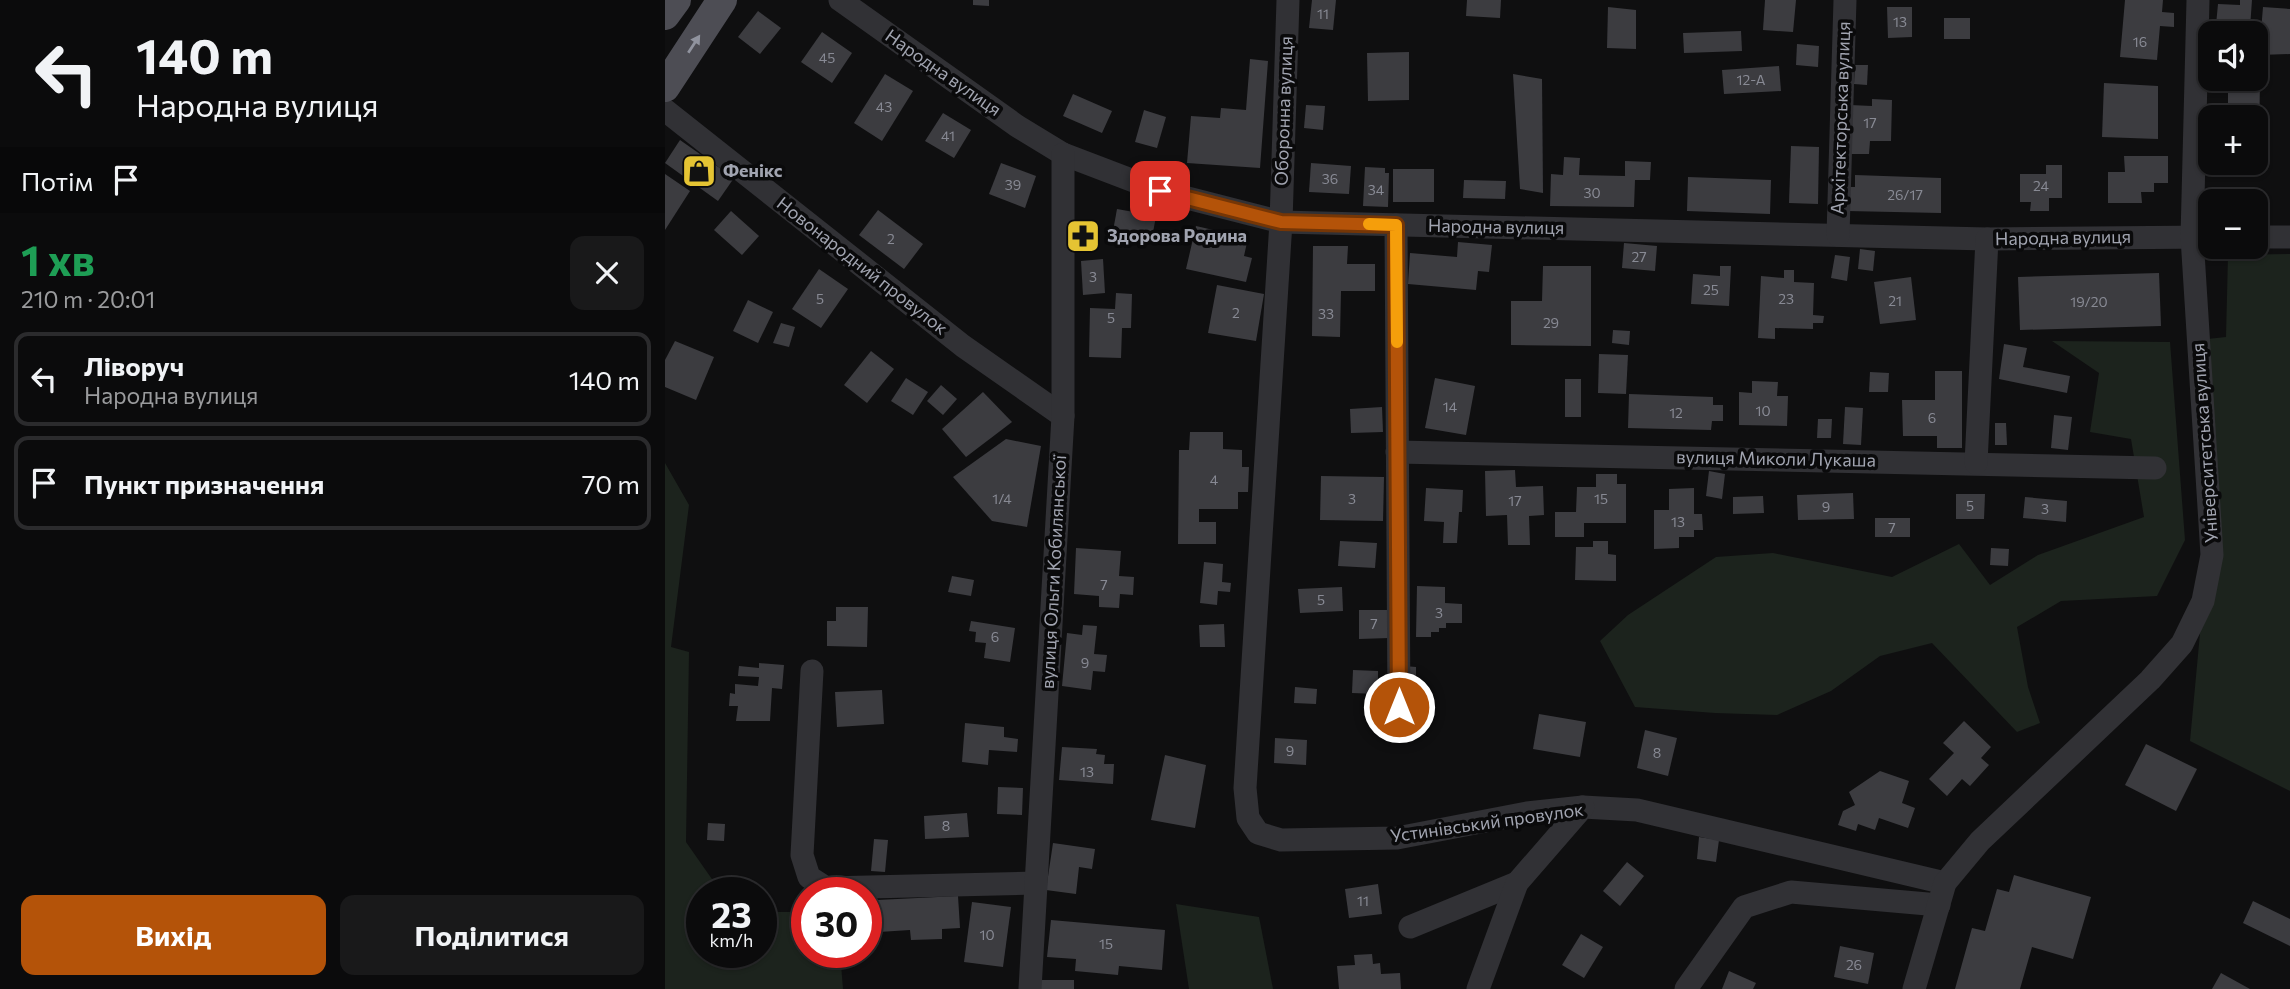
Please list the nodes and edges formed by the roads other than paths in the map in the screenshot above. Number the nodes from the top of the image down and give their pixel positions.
1 (676, 0) edge
2 (722, 0) edge
3 (840, 0) edge
4 (1288, 0) edge
5 (1845, 0) edge
6 (2198, 0) edge
7 (665, 15) edge
8 (665, 87) edge
9 (665, 110) edge
10 (1063, 154) junction
11 (2200, 189) edge
12 (1281, 222) junction
13 (1396, 225) junction
14 (1838, 235) junction
15 (2198, 237) edge
16 (2268, 237) edge
17 (2290, 237) edge
18 (1987, 239) junction
19 (2202, 259) edge
20 (1063, 416) junction
21 (1397, 452) junction
22 (1976, 463) junction
23 (2155, 468) dead end
24 (812, 671) dead end
25 (1399, 707) dead end
26 (1583, 807) junction
27 (1036, 883) junction
28 (1517, 883) junction
29 (1945, 883) junction
30 (1939, 905) junction
31 (1410, 927) dead end
32 (1030, 989) edge
33 (1478, 989) edge
34 (1686, 989) edge
35 (1915, 989) edge

1 - 7 main road
8 -> 2 main road
3 - 10 street, Народна вулиця
4 - 12 street, Оборонна вулиця
5 - 14 street, Архітекторська вулиця
6 - 11 street, Університетська вулиця
9 - 20 street, Новонародний провулок
10 - 12 street, Народна вулиця
10 - 20 street, вулиця Ольги Кобилянської
12 - 13 street, Народна вулиця
12 - 26 street, Устинівський провулок
13 - 14 street, Народна вулиця
13 - 21 street
14 - 18 street, Народна вулиця
15 - 18 street, Народна вулиця
16 - 17 street
18 - 22 street
19 - 29 street, Університетська вулиця
20 - 27 street, вулиця Ольги Кобилянської
21 - 22 street, вулиця Миколи Лукаша
21 - 25 street
22 - 23 street, вулиця Миколи Лукаша
24 - 27 street
26 - 28 street
26 - 29 street, Устинівський провулок
27 - 32 street, вулиця Ольги Кобилянської
28 - 31 street
28 - 33 street
29 - 30 street, Університетська вулиця
30 - 34 street
30 - 35 street, Університетська вулиця

